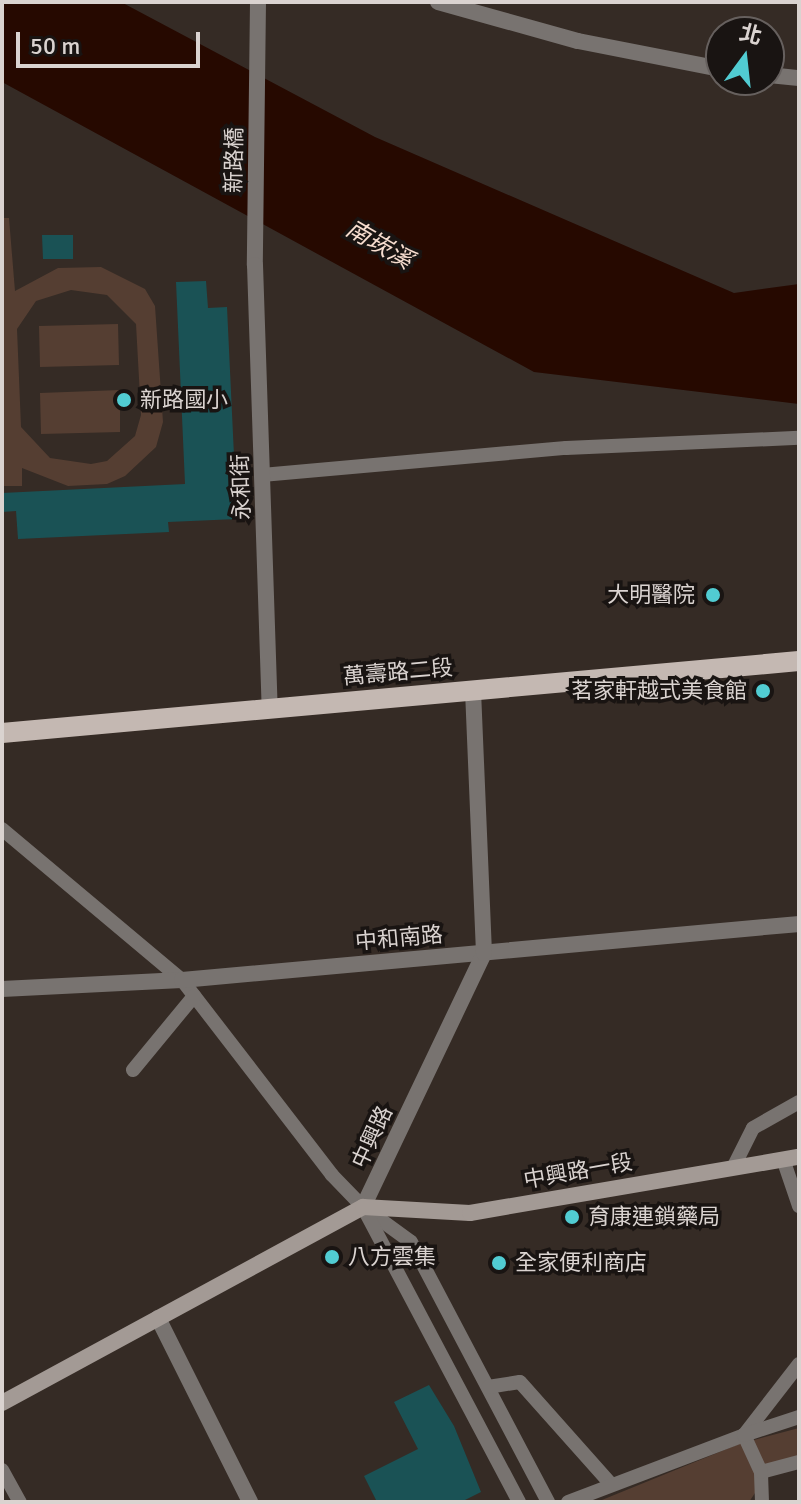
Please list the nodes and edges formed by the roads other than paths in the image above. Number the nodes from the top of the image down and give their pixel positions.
1 (258, 2) edge
2 (438, 2) edge
3 (475, 7) edge
4 (705, 66) edge
5 (255, 265) joint
6 (799, 438) edge
7 (262, 475) junction
8 (799, 661) edge
9 (473, 690) junction
10 (270, 708) junction
11 (2, 733) edge
12 (2, 829) edge
13 (799, 924) edge
14 (484, 953) junction
15 (182, 980) junction
16 (2, 989) edge
17 (194, 996) junction
18 (133, 1070) dead end
19 (799, 1102) edge
20 (791, 1158) edge
21 (734, 1166) junction
22 (799, 1206) edge
23 (363, 1207) junction
24 (158, 1318) junction
25 (799, 1364) edge
26 (488, 1387) junction
27 (2, 1403) edge
28 (799, 1417) edge
29 (744, 1435) junction
30 (799, 1462) edge
31 (2, 1470) edge
32 (761, 1472) junction
33 (611, 1484) junction
34 (20, 1502) edge
35 (250, 1502) edge
36 (519, 1502) edge
37 (548, 1502) edge
38 (568, 1502) edge
39 (762, 1502) edge

1 - 5 street, 新路橋
2 - 3 street
3 - 4 street
5 - 7 street, 永和街
6 - 7 lane
7 - 10 street, 永和街
8 - 9 main road, 萬壽路二段
9 - 10 main road, 萬壽路二段
9 - 14 street, 中興路
10 - 11 main road, 萬壽路二段
12 - 15 lane
13 - 14 street, 中和南路
14 - 15 street, 中和南路
14 - 23 street, 中興路
15 - 16 street, 中和南路
15 - 17 lane
17 - 18 lane
17 - 23 lane
19 - 21 lane
20 - 21 street, 中興路一段
20 - 22 lane
21 - 23 street, 中興路一段
23 - 24 street
23 - 26 lane
23 - 36 lane
24 - 27 street
24 - 35 street
25 - 29 lane
26 - 33 lane
26 - 37 lane
28 - 29 lane
29 - 32 lane
29 - 33 lane
30 - 32 lane
31 - 34 lane
32 - 39 lane
33 - 38 lane

